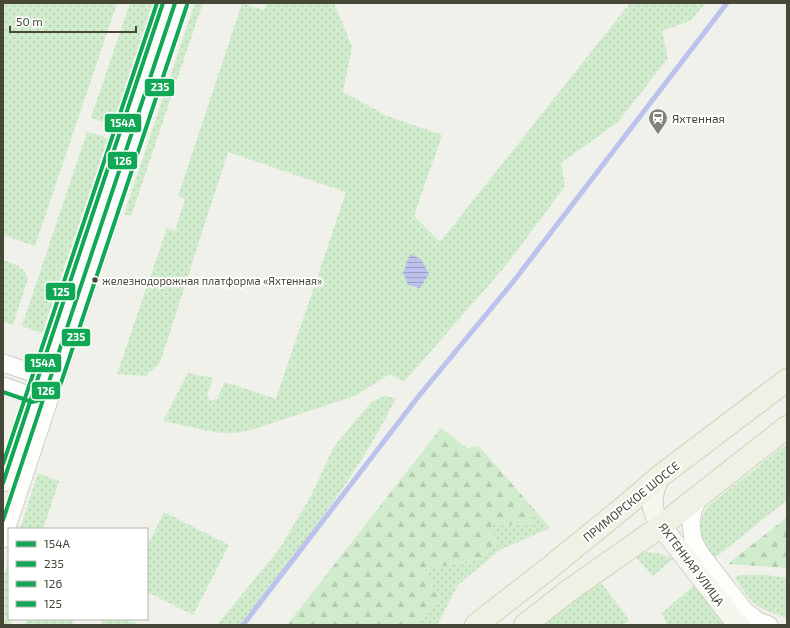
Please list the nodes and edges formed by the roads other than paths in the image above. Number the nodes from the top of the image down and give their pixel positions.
1 (163, 3) edge
2 (181, 3) edge
3 (3, 363) edge
4 (39, 375) junction
5 (787, 380) edge
6 (3, 386) edge
7 (53, 390) junction
8 (32, 396) junction
9 (787, 427) edge
10 (659, 477) junction
11 (3, 483) edge
12 (702, 494) junction
13 (660, 526) junction
14 (3, 539) edge
15 (476, 625) edge
16 (525, 625) edge
17 (740, 625) edge
18 (769, 625) edge

1 - 4 street
2 - 7 street
3 - 4 street
4 - 7 street
4 - 8 street
5 - 10 main road, ПРИМОРСКОЕ ШОССЕ
6 - 8 street
7 - 8 street
7 - 14 street
8 - 11 street
9 - 12 main road
10 - 13 main road, ЯХТЕННАЯ УЛИЦА
10 - 15 main road, ПРИМОРСКОЕ ШОССЕ
12 - 13 main road
12 - 18 street, ЯХТЕННАЯ УЛИЦА
13 - 16 main road
13 - 17 main road, ЯХТЕННАЯ УЛИЦА

